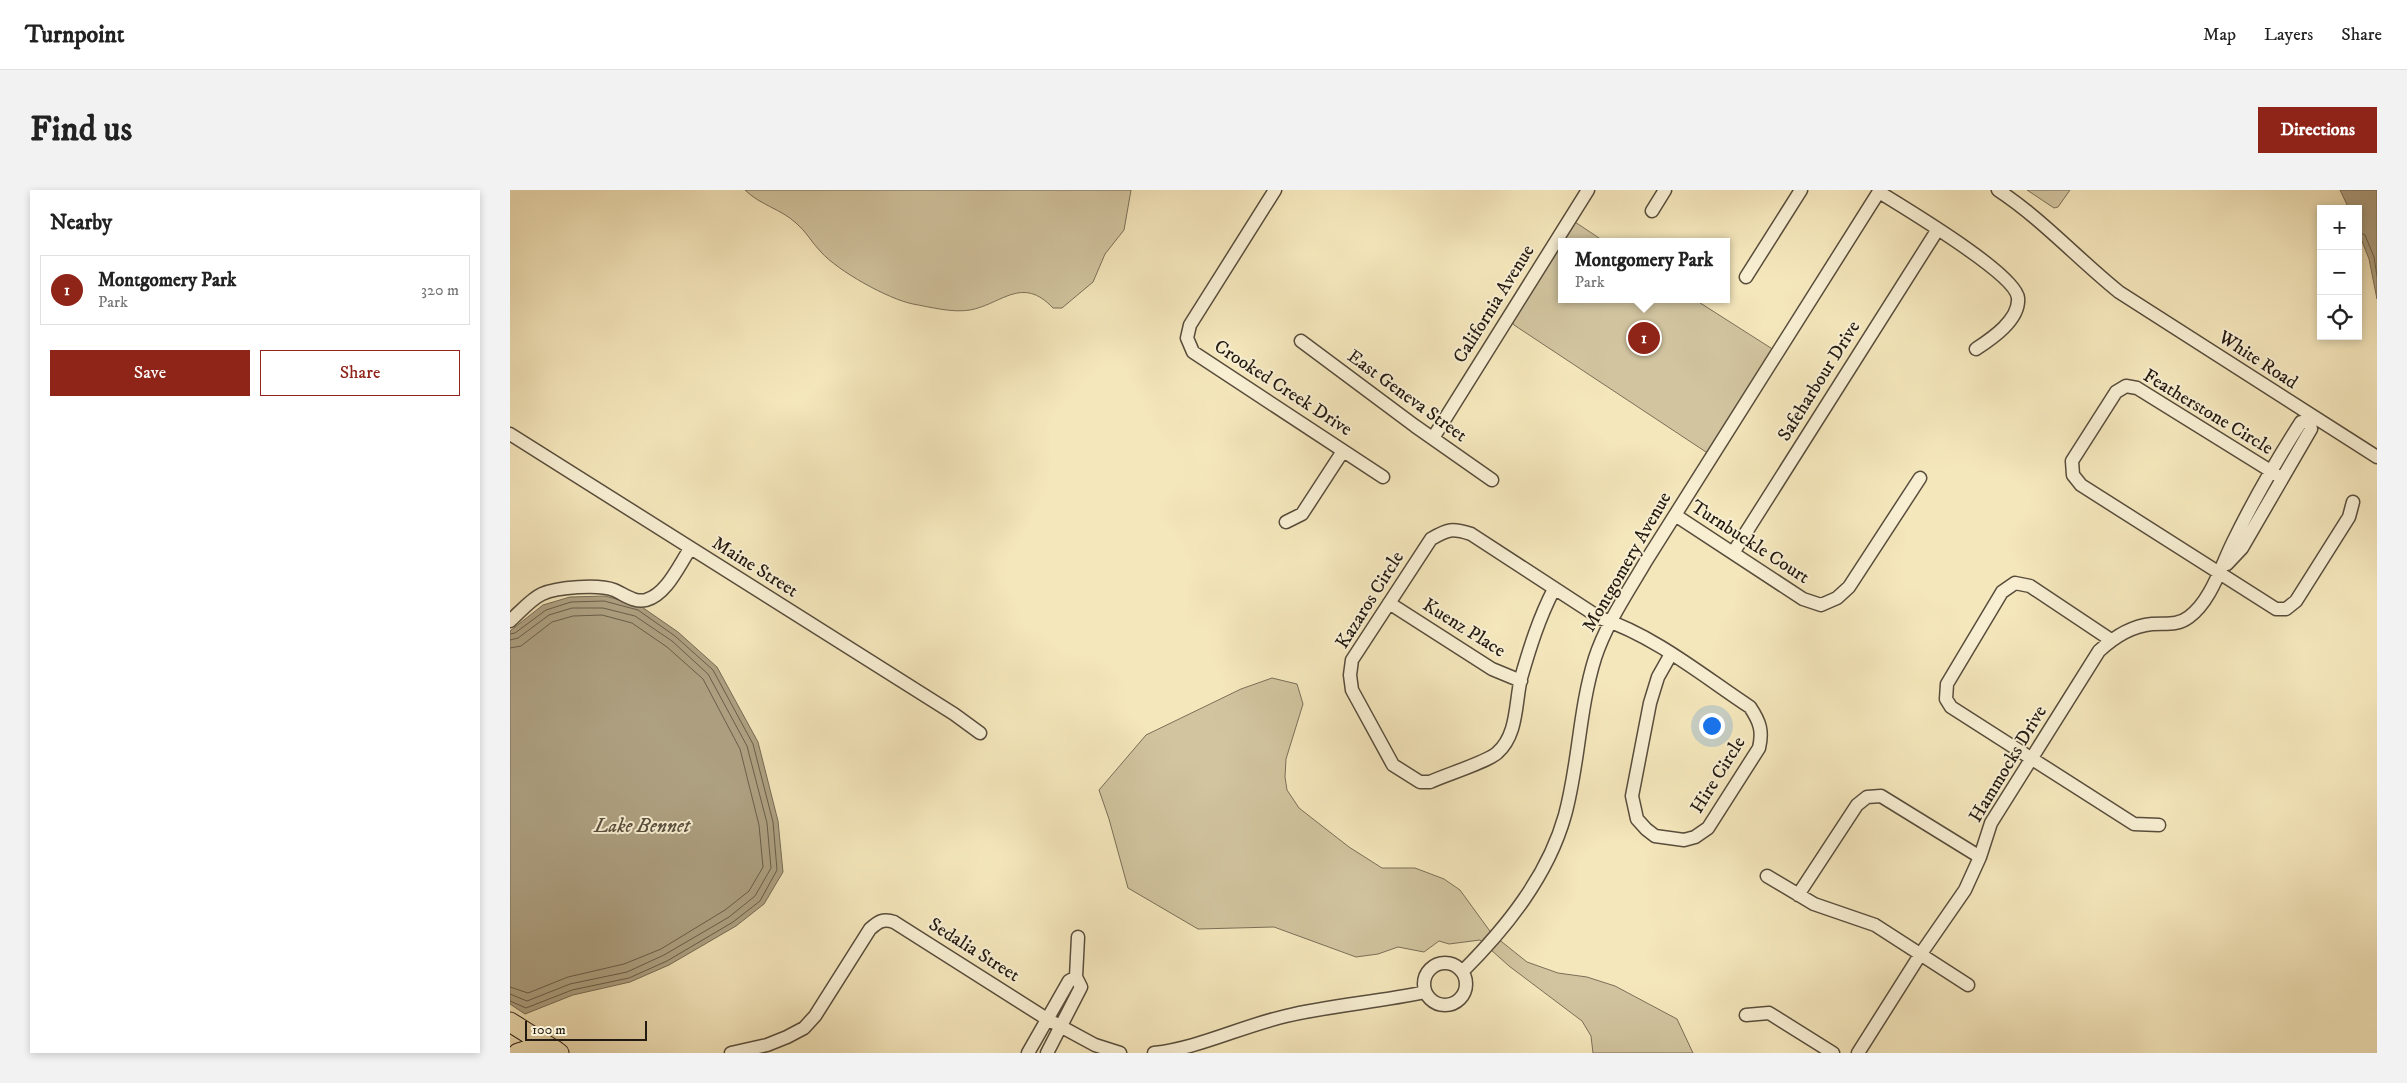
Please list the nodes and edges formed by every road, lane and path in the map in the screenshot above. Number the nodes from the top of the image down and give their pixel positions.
1 (1274, 190) edge
2 (1588, 190) edge
3 (1665, 190) edge
4 (1800, 190) edge
5 (1998, 190) edge
6 (1880, 191) edge
7 (1652, 211) dead end
8 (1938, 230) junction
9 (1746, 276) dead end
10 (1301, 341) dead end
11 (1976, 349) dead end
12 (2311, 420) junction
13 (510, 434) edge
14 (1433, 438) junction
15 (1344, 451) junction
16 (2377, 457) edge
17 (2270, 470) junction
18 (1383, 477) dead end
19 (1920, 478) dead end
20 (2282, 478) junction
21 (1492, 480) dead end
22 (2353, 502) dead end
23 (1675, 515) junction
24 (1286, 522) dead end
25 (690, 549) junction
26 (1733, 553) junction
27 (2219, 573) junction
28 (1554, 589) junction
29 (1389, 603) junction
30 (510, 621) edge
31 (1611, 622) junction
32 (2111, 640) junction
33 (1671, 654) junction
34 (1521, 681) junction
35 (980, 733) dead end
36 (2032, 758) junction
37 (2159, 825) dead end
38 (1980, 858) junction
39 (1767, 876) dead end
40 (1798, 895) junction
41 (1078, 937) dead end
42 (1920, 955) junction
43 (1462, 972) junction
44 (1076, 977) junction
45 (1968, 985) dead end
46 (1426, 992) junction
47 (1746, 1014) dead end
48 (1046, 1019) junction
49 (510, 1022) edge
50 (1061, 1027) junction
51 (768, 1049) edge
52 (510, 1050) edge
53 (557, 1052) edge
54 (516, 1053) edge
55 (731, 1053) edge
56 (1028, 1053) edge
57 (1046, 1053) edge
58 (1120, 1053) edge
59 (1154, 1053) edge
60 (1833, 1053) edge
61 (1858, 1053) edge

1 - 15 street, Crooked Creek Drive
2 - 14 street, California Avenue
3 - 7 street
4 - 9 street
5 - 12 street, White Road
6 - 8 street
6 - 23 street, Montgomery Avenue
8 - 11 street
8 - 26 street, Safeharbour Drive
10 - 14 street, East Geneva Street
12 - 16 street, White Road
12 - 17 street, Hammocks Drive
12 - 20 street, Hammocks Drive
13 - 25 street, Maine Street
14 - 21 street, East Geneva Street
15 - 18 street, Crooked Creek Drive
15 - 24 street
17 - 20 street, Featherstone Circle
17 - 27 street, Hammocks Drive
17 - 27 street, Featherstone Circle
19 - 26 street, Turnbuckle Court
20 - 27 street, Hammocks Drive
22 - 27 street
23 - 26 street, Turnbuckle Court
23 - 31 street, Montgomery Avenue
25 - 30 street
25 - 35 street, Maine Street
27 - 32 street, Hammocks Drive
28 - 29 street, Kazaros Circle
28 - 31 street, Kazaros Circle
28 - 34 street, Kazaros Circle
29 - 34 street, Kuenz Place
29 - 34 street, Kazaros Circle
31 - 33 street, Hire Circle
31 - 43 street, Montgomery Avenue
32 - 36 street, Hammocks Drive
32 - 36 street
33 - 33 street, Hire Circle
36 - 37 street
36 - 38 street, Hammocks Drive
38 - 40 street
38 - 42 street, Hammocks Drive
39 - 40 street
40 - 42 street
41 - 44 street
42 - 45 street
42 - 61 street, Hammocks Drive
43 - 46 street
43 - 46 street
44 - 48 street
44 - 50 street
46 - 59 street
47 - 60 street
48 - 50 street
48 - 51 street, Sedalia Street
48 - 56 street
49 - 53 highway
50 - 57 street
50 - 58 street
51 - 55 street
52 - 54 highway
53 - 54 highway

